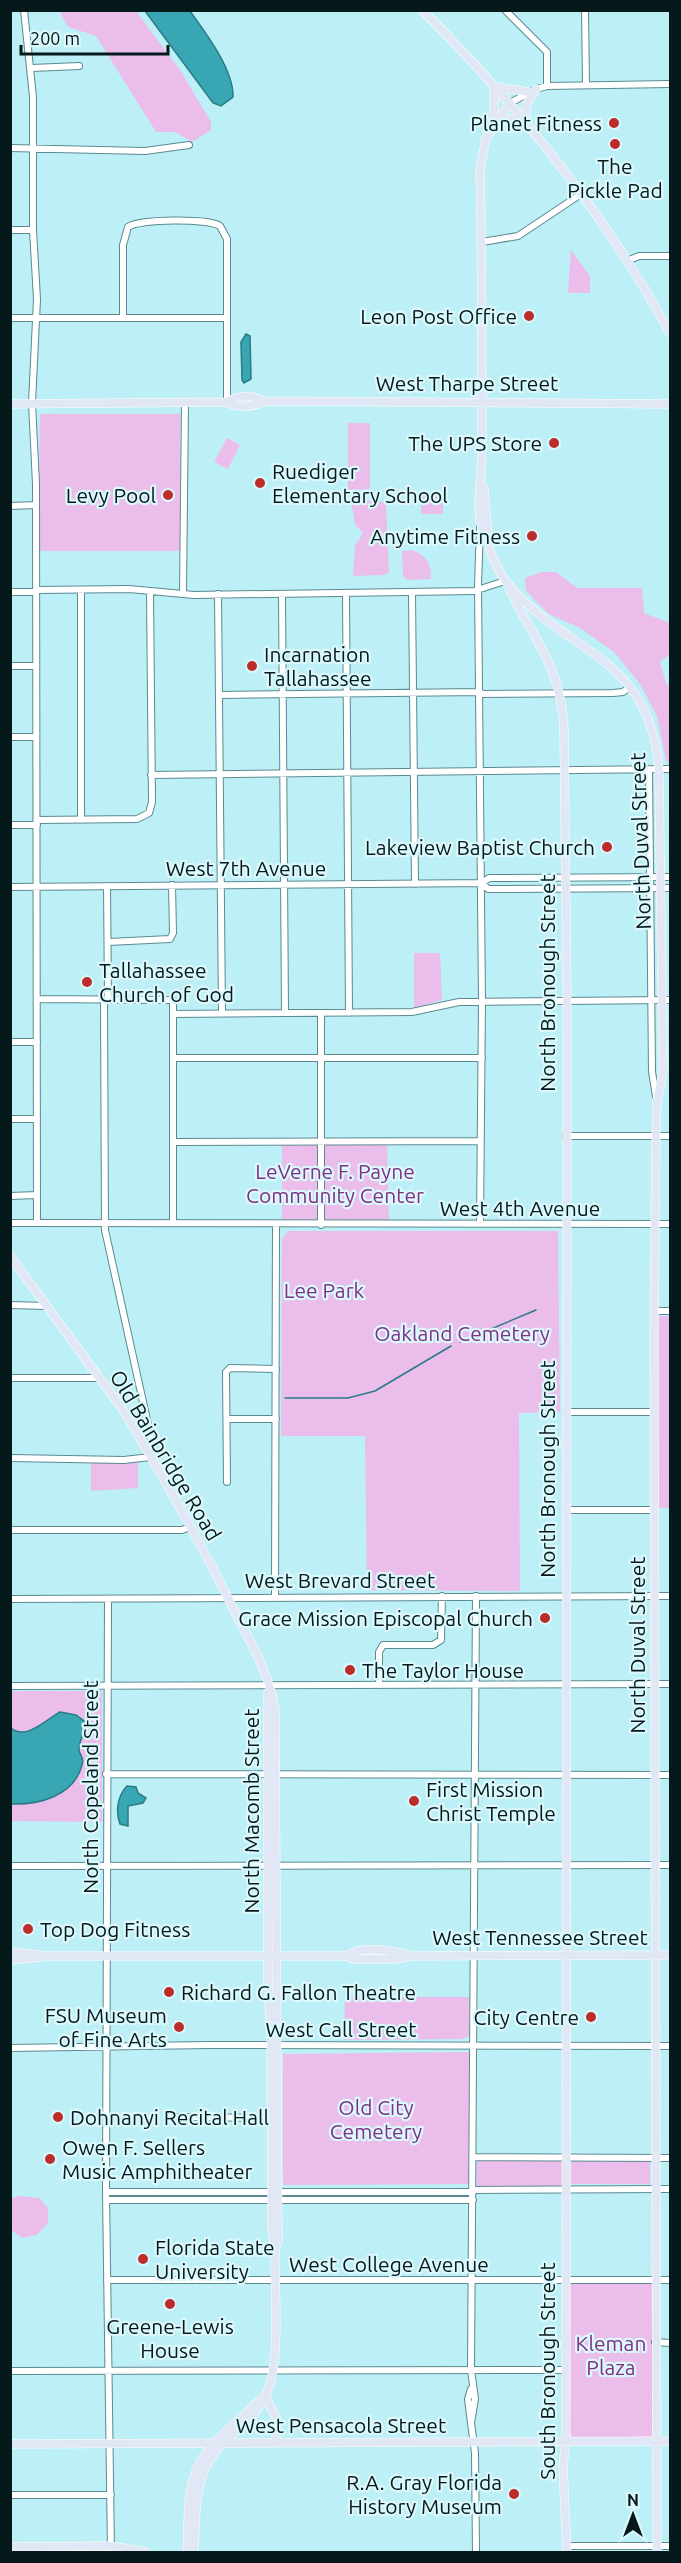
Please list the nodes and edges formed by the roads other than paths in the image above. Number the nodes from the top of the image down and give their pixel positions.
1 (24, 10) edge
2 (422, 10) edge
3 (505, 10) edge
4 (585, 10) edge
5 (79, 66) dead end
6 (32, 68) junction
7 (670, 84) edge
8 (586, 85) junction
9 (494, 86) junction
10 (547, 87) junction
11 (532, 90) junction
12 (510, 103) junction
13 (526, 122) junction
14 (494, 123) junction
15 (189, 145) dead end
16 (10, 148) edge
17 (33, 148) junction
18 (581, 194) junction
19 (10, 230) edge
20 (33, 230) junction
21 (482, 242) junction
22 (670, 256) edge
23 (627, 261) junction
24 (10, 318) edge
25 (35, 318) junction
26 (123, 318) junction
27 (226, 318) junction
28 (670, 333) edge
29 (482, 401) junction
30 (185, 402) junction
31 (227, 402) junction
32 (32, 403) junction
33 (10, 404) edge
34 (670, 404) edge
35 (483, 473) junction
36 (36, 505) junction
37 (10, 506) edge
38 (480, 524) junction
39 (488, 540) junction
40 (505, 581) junction
41 (81, 590) junction
42 (36, 591) junction
43 (150, 591) junction
44 (479, 591) junction
45 (10, 592) edge
46 (412, 592) junction
47 (346, 593) junction
48 (183, 594) junction
49 (218, 594) junction
50 (282, 594) junction
51 (10, 666) edge
52 (36, 666) junction
53 (630, 687) junction
54 (346, 693) junction
55 (414, 693) junction
56 (480, 693) junction
57 (560, 693) junction
58 (282, 694) junction
59 (219, 695) junction
60 (10, 737) edge
61 (36, 737) junction
62 (649, 770) junction
63 (659, 770) junction
64 (670, 770) edge
65 (481, 771) junction
66 (564, 771) junction
67 (347, 772) junction
68 (415, 772) junction
69 (283, 773) junction
70 (220, 774) junction
71 (151, 775) junction
72 (81, 819) junction
73 (37, 822) junction
74 (10, 825) edge
75 (650, 877) junction
76 (660, 877) junction
77 (670, 877) edge
78 (565, 878) junction
79 (599, 878) junction
80 (348, 884) junction
81 (416, 884) junction
82 (482, 884) junction
83 (172, 885) junction
84 (221, 885) junction
85 (284, 885) junction
86 (107, 886) junction
87 (10, 887) edge
88 (37, 887) junction
89 (565, 888) junction
90 (599, 888) junction
91 (650, 888) junction
92 (660, 888) junction
93 (670, 888) edge
94 (108, 942) junction
95 (37, 999) junction
96 (106, 1000) junction
97 (651, 1000) junction
98 (666, 1000) edge
99 (482, 1001) junction
100 (567, 1001) junction
101 (222, 1013) junction
102 (285, 1013) junction
103 (321, 1013) junction
104 (349, 1013) junction
105 (173, 1014) junction
106 (10, 1042) edge
107 (37, 1042) junction
108 (173, 1058) junction
109 (321, 1058) junction
110 (482, 1058) junction
111 (657, 1101) junction
112 (10, 1119) edge
113 (37, 1119) junction
114 (566, 1136) junction
115 (656, 1136) junction
116 (670, 1136) edge
117 (481, 1141) junction
118 (173, 1142) junction
119 (321, 1142) junction
120 (37, 1195) junction
121 (10, 1196) edge
122 (10, 1223) edge
123 (37, 1223) junction
124 (104, 1223) junction
125 (173, 1223) junction
126 (480, 1224) junction
127 (566, 1224) junction
128 (655, 1224) junction
129 (670, 1224) edge
130 (276, 1225) junction
131 (321, 1225) junction
132 (10, 1256) edge
133 (10, 1305) edge
134 (47, 1305) junction
135 (654, 1311) junction
136 (670, 1311) edge
137 (276, 1369) junction
138 (10, 1378) edge
139 (100, 1378) junction
140 (566, 1412) junction
141 (654, 1412) junction
142 (227, 1419) junction
143 (276, 1419) junction
144 (150, 1457) junction
145 (10, 1458) edge
146 (227, 1482) dead end
147 (566, 1510) junction
148 (654, 1510) junction
149 (190, 1527) junction
150 (10, 1530) edge
151 (442, 1596) junction
152 (476, 1596) junction
153 (566, 1596) junction
154 (655, 1596) junction
155 (670, 1596) edge
156 (275, 1597) junction
157 (228, 1598) junction
158 (10, 1599) edge
159 (108, 1599) junction
160 (656, 1684) junction
161 (670, 1684) edge
162 (268, 1685) junction
163 (379, 1685) junction
164 (475, 1685) junction
165 (566, 1685) junction
166 (10, 1686) edge
167 (107, 1686) junction
168 (106, 1774) junction
169 (272, 1774) junction
170 (475, 1774) junction
171 (566, 1774) junction
172 (656, 1775) junction
173 (670, 1775) edge
174 (106, 1865) junction
175 (273, 1865) junction
176 (475, 1865) junction
177 (566, 1865) junction
178 (656, 1865) junction
179 (670, 1865) edge
180 (10, 1866) edge
181 (10, 1952) edge
182 (566, 1955) junction
183 (656, 1955) junction
184 (670, 1955) edge
185 (45, 1956) junction
186 (107, 1956) junction
187 (273, 1956) junction
188 (475, 1956) junction
189 (10, 1960) edge
190 (275, 2045) junction
191 (566, 2045) junction
192 (106, 2046) junction
193 (474, 2046) junction
194 (656, 2046) junction
195 (670, 2046) edge
196 (10, 2048) edge
197 (169, 2117) dead end
198 (274, 2118) junction
199 (474, 2157) junction
200 (566, 2157) junction
201 (656, 2158) junction
202 (670, 2158) edge
203 (655, 2189) junction
204 (670, 2189) edge
205 (566, 2190) junction
206 (106, 2192) junction
207 (135, 2192) junction
208 (236, 2192) junction
209 (316, 2192) junction
210 (473, 2194) junction
211 (275, 2196) junction
212 (435, 2196) junction
213 (106, 2200) junction
214 (135, 2200) junction
215 (236, 2200) junction
216 (316, 2200) junction
217 (107, 2280) junction
218 (274, 2280) junction
219 (472, 2280) junction
220 (566, 2280) junction
221 (655, 2280) junction
222 (670, 2280) edge
223 (655, 2342) junction
224 (670, 2343) edge
225 (108, 2370) junction
226 (273, 2370) junction
227 (471, 2370) junction
228 (566, 2370) junction
229 (10, 2371) edge
230 (265, 2395) junction
231 (670, 2441) edge
232 (473, 2442) junction
233 (566, 2442) junction
234 (656, 2442) junction
235 (10, 2444) edge
236 (111, 2444) junction
237 (214, 2444) junction
238 (225, 2444) junction
239 (276, 2444) junction
240 (111, 2494) junction
241 (10, 2495) edge
242 (670, 2546) edge
243 (10, 2547) edge
244 (111, 2549) edge
245 (567, 2549) edge
246 (657, 2549) edge
247 (146, 2553) edge
248 (187, 2553) edge
249 (194, 2553) edge
250 (476, 2553) edge

1 - 6 street
2 - 9 main road
3 - 10 street
4 - 8 street
5 - 6 street
6 - 17 street
7 - 8 street
8 - 10 street
9 - 11 main road
9 - 12 main road
9 - 14 main road
10 - 11 street
11 - 12 street
11 - 13 main road
12 - 13 main road
12 - 14 main road
13 - 14 main road
13 - 18 main road
14 - 21 main road
15 - 17 street
16 - 17 street
17 - 20 street
18 - 21 street
18 - 23 main road
19 - 20 street
20 - 25 street
21 - 29 main road
22 - 23 street
23 - 28 main road
24 - 25 street
25 - 26 street
25 - 32 street
26 - 27 street
26 - 27 street
27 - 31 street
29 - 31 main road, West Tharpe Street
29 - 34 main road, West Tharpe Street
29 - 35 main road
30 - 31 main road, West Tharpe Street
30 - 32 main road, West Tharpe Street
30 - 48 street
32 - 33 main road, West Tharpe Street
32 - 36 street
35 - 38 main road
35 - 39 main road
36 - 37 street
36 - 42 street
38 - 39 main road
38 - 44 street
39 - 40 main road, North Duval Street
40 - 44 street
40 - 53 main road, North Duval Street
40 - 57 main road, North Bronough Street
41 - 42 street
41 - 43 street
41 - 72 street
42 - 45 street
42 - 52 street
43 - 48 street
43 - 71 street
44 - 46 street
44 - 56 street
46 - 47 street
46 - 55 street
47 - 50 street
47 - 54 street
48 - 49 street
49 - 50 street
49 - 59 street
50 - 58 street
51 - 52 street
52 - 61 street
53 - 57 street
53 - 63 main road, North Duval Street
54 - 55 street
54 - 58 street
54 - 67 street
55 - 56 street
55 - 68 street
56 - 57 street
56 - 65 street
57 - 66 main road, North Bronough Street
58 - 59 street
58 - 69 street
59 - 70 street
60 - 61 street
61 - 73 street
62 - 63 street
62 - 66 street
62 - 75 street, North Duval Street
63 - 64 street
63 - 76 main road, North Duval Street
65 - 66 street
65 - 68 street
65 - 82 street
66 - 78 main road, North Bronough Street
67 - 68 street
67 - 69 street
67 - 80 street
68 - 81 street
69 - 70 street
69 - 85 street
70 - 71 street
70 - 84 street
71 - 72 street
72 - 73 street
73 - 74 street
73 - 88 street
75 - 76 street, West 7th Avenue
75 - 79 street, West 7th Avenue
75 - 91 street, North Duval Street
76 - 77 street, West 7th Avenue
76 - 92 main road, North Duval Street
78 - 79 street, West 7th Avenue
78 - 82 street, West 7th Avenue
78 - 89 main road, North Bronough Street
79 - 90 street
80 - 81 street, West 7th Avenue
80 - 85 street, West 7th Avenue
80 - 104 street
81 - 82 street, West 7th Avenue
82 - 89 street, West 7th Avenue
82 - 99 street
83 - 84 street, West 7th Avenue
83 - 86 street, West 7th Avenue
83 - 94 street
84 - 85 street, West 7th Avenue
84 - 101 street
85 - 102 street
86 - 88 street, West 7th Avenue
86 - 94 street
87 - 88 street, West 7th Avenue
88 - 95 street
89 - 90 street, West 7th Avenue
89 - 100 main road, North Bronough Street
90 - 91 street, West 7th Avenue
91 - 92 street, West 7th Avenue
91 - 97 street, North Duval Street
92 - 93 street, West 7th Avenue
92 - 98 main road, North Duval Street
94 - 96 street
95 - 96 street
95 - 107 street
96 - 105 street
96 - 124 street
97 - 98 street
97 - 100 street
97 - 111 street, North Duval Street
98 - 111 main road, North Duval Street
99 - 100 street
99 - 104 street
99 - 110 street
100 - 114 main road, North Bronough Street
101 - 102 street
101 - 105 street
102 - 103 street
103 - 104 street
103 - 109 street
105 - 108 street
106 - 107 street
107 - 113 street
108 - 109 street
108 - 118 street
109 - 110 street
109 - 119 street
110 - 117 street
111 - 115 main road, North Duval Street
112 - 113 street
113 - 120 street
114 - 115 street
114 - 127 main road, North Bronough Street
115 - 116 street
115 - 128 main road, North Duval Street
117 - 119 street
117 - 126 street
118 - 119 street
118 - 125 street
119 - 131 street
120 - 121 street
120 - 123 street
122 - 123 street, West 4th Avenue
123 - 124 street, West 4th Avenue
124 - 125 street, West 4th Avenue
124 - 144 street
125 - 130 street, West 4th Avenue
126 - 127 street, West 4th Avenue
126 - 131 street, West 4th Avenue
127 - 128 street, West 4th Avenue
127 - 140 main road, North Bronough Street
128 - 129 street, West 4th Avenue
128 - 135 main road, North Duval Street
130 - 131 street, West 4th Avenue
130 - 137 street
132 - 134 main road, Old Bainbridge Road
133 - 134 street
134 - 139 main road, Old Bainbridge Road
135 - 136 street
135 - 141 main road, North Duval Street
137 - 142 street
137 - 143 street
138 - 139 street
139 - 144 main road, Old Bainbridge Road
140 - 141 street
140 - 147 main road, North Bronough Street
141 - 148 main road, North Duval Street
142 - 143 street
142 - 146 street
143 - 156 street
144 - 145 street
144 - 149 main road, Old Bainbridge Road
147 - 148 street
147 - 153 main road, North Bronough Street
148 - 154 main road, North Duval Street
149 - 150 street
149 - 157 main road, Old Bainbridge Road
151 - 152 street, West Brevard Street
151 - 156 street, West Brevard Street
151 - 163 street
152 - 153 street, West Brevard Street
152 - 164 street
153 - 154 street, West Brevard Street
153 - 165 main road, North Bronough Street
154 - 155 street, West Brevard Street
154 - 160 main road, North Duval Street
156 - 157 street, West Brevard Street
157 - 159 street, West Brevard Street
157 - 162 main road, Old Bainbridge Road
158 - 159 street, West Brevard Street
159 - 167 street, North Copeland Street
160 - 161 street
160 - 165 street
160 - 172 main road, North Duval Street
162 - 163 street
162 - 167 street
162 - 169 main road, North Macomb Street
163 - 164 street
164 - 165 street
164 - 170 street
165 - 171 main road, North Bronough Street
166 - 167 street
167 - 168 street, North Copeland Street
168 - 169 street
168 - 174 street, North Copeland Street
169 - 170 street
169 - 175 main road, North Macomb Street
170 - 171 street
170 - 176 street
171 - 172 street
171 - 177 main road, North Bronough Street
172 - 173 street
172 - 178 main road, North Duval Street
174 - 175 street
174 - 180 street
174 - 186 street, North Copeland Street
175 - 176 street
175 - 187 main road, North Macomb Street
176 - 177 street
176 - 188 street
177 - 178 street
177 - 182 main road, North Bronough Street
178 - 179 street
178 - 183 main road, North Duval Street
181 - 185 main road, West Tennessee Street
182 - 183 main road, West Tennessee Street
182 - 188 main road, West Tennessee Street
182 - 191 main road, North Bronough Street
183 - 184 main road, West Tennessee Street
183 - 194 main road, North Duval Street
185 - 186 main road, West Tennessee Street
185 - 189 main road
186 - 187 main road, West Tennessee Street
186 - 192 street, North Copeland Street
187 - 188 main road, West Tennessee Street
187 - 190 main road, North Macomb Street
188 - 193 street
190 - 192 street, West Call Street
190 - 193 street, West Call Street
190 - 198 main road, North Macomb Street
191 - 193 street, West Call Street
191 - 194 street, West Call Street
191 - 200 main road, North Bronough Street
192 - 196 street, West Call Street
192 - 206 street, North Copeland Street
193 - 199 street
194 - 195 street, West Call Street
194 - 201 main road, North Duval Street
197 - 198 street
198 - 211 main road, North Macomb Street
199 - 200 street
199 - 210 street
200 - 201 street
200 - 205 main road, North Bronough Street
201 - 202 street
201 - 203 main road, North Duval Street
203 - 204 street
203 - 205 street
203 - 221 main road, North Duval Street
205 - 210 street
205 - 220 main road, South Bronough Street
206 - 207 street
206 - 213 street, North Copeland Street
207 - 208 street
207 - 214 street
208 - 211 street
208 - 215 street
209 - 211 street
209 - 212 street
209 - 216 street
210 - 212 street
210 - 219 street
211 - 215 street
211 - 216 street
211 - 218 main road, North Macomb Street
212 - 216 street
213 - 214 street
213 - 217 street, North Copeland Street
214 - 215 street
217 - 218 street, West College Avenue
217 - 225 street, North Copeland Street
218 - 219 street, West College Avenue
218 - 226 main road, North Macomb Street
219 - 220 street, West College Avenue
219 - 227 street
220 - 221 street, West College Avenue
220 - 228 main road, South Bronough Street
221 - 222 street, West College Avenue
221 - 223 main road, North Duval Street
223 - 224 street
223 - 234 main road, North Duval Street
225 - 226 street
225 - 229 street
225 - 236 street, North Copeland Street
226 - 227 street
226 - 230 main road, North Macomb Street
227 - 228 street
227 - 232 street
228 - 233 main road, South Bronough Street
230 - 237 main road
230 - 238 main road, North Macomb Street
230 - 239 main road
231 - 234 main road, West Pensacola Street
232 - 233 main road, West Pensacola Street
232 - 239 main road, West Pensacola Street
232 - 250 street
233 - 234 main road, West Pensacola Street
233 - 245 main road, South Bronough Street
234 - 246 main road, North Duval Street
235 - 236 main road, West Pensacola Street
236 - 237 main road, West Pensacola Street
236 - 240 street, North Copeland Street
237 - 238 main road, West Pensacola Street
237 - 248 main road
238 - 239 main road, West Pensacola Street
238 - 249 main road, North Macomb Street
240 - 241 street
240 - 244 street, North Copeland Street
242 - 246 street
243 - 244 main road
244 - 247 main road
245 - 246 street

